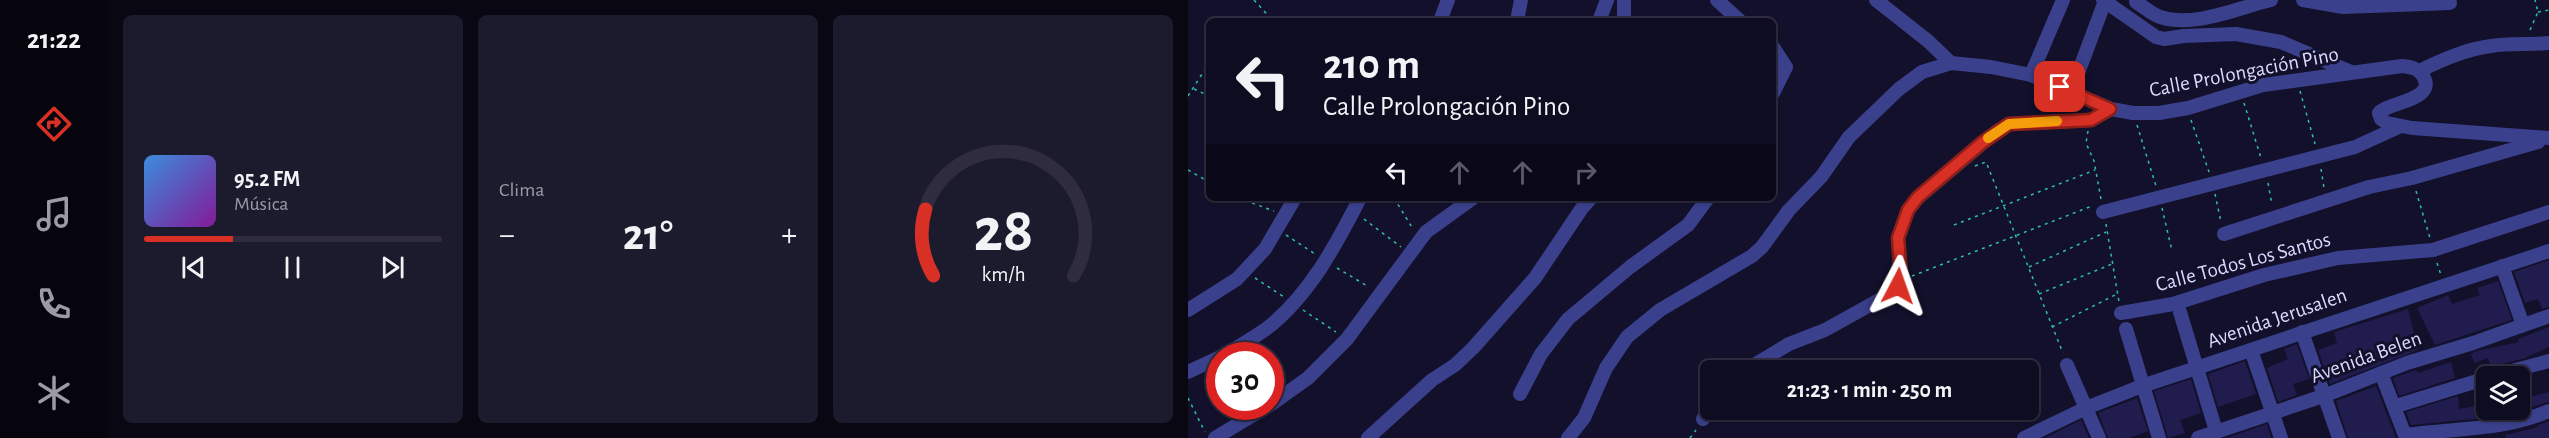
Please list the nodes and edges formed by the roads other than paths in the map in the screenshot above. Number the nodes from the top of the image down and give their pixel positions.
1 (1448, 0) edge
2 (1521, 0) edge
3 (1606, 0) edge
4 (1624, 0) edge
5 (1717, 0) edge
6 (1876, 0) edge
7 (2062, 0) edge
8 (2104, 0) edge
9 (2271, 0) edge
10 (2303, 0) edge
11 (2136, 1) edge
12 (2450, 3) dead end
13 (1441, 18) edge
14 (1518, 18) edge
15 (1600, 18) edge
16 (1624, 18) edge
17 (1737, 18) edge
18 (2184, 36) junction
19 (2549, 43) edge
20 (1776, 52) edge
21 (1951, 63) junction
22 (2419, 71) junction
23 (2351, 72) junction
24 (2031, 75) junction
25 (1776, 87) edge
26 (2071, 92) junction
27 (2110, 109) junction
28 (2401, 126) junction
29 (2549, 139) edge
30 (1293, 201) edge
31 (1358, 201) edge
32 (1468, 201) edge
33 (1588, 201) edge
34 (1706, 201) edge
35 (2097, 209) road end
36 (2549, 212) edge
37 (2224, 234) road end
38 (2549, 251) edge
39 (2502, 266) junction
40 (1190, 308) edge
41 (2180, 312) dead end
42 (2121, 313) road end
43 (2549, 316) edge
44 (2523, 325) junction
45 (2126, 329) dead end
46 (2302, 332) junction
47 (1244, 342) edge
48 (2251, 350) junction
49 (1763, 360) edge
50 (2549, 361) edge
51 (1206, 363) edge
52 (2067, 365) road end
53 (2530, 366) edge
54 (2195, 368) junction
55 (1188, 372) edge
56 (2381, 373) junction
57 (2476, 381) edge
58 (2142, 386) junction
59 (1520, 394) dead end
60 (1284, 395) edge
61 (2326, 395) junction
62 (2396, 406) junction
63 (2086, 408) junction
64 (2272, 411) junction
65 (2549, 411) edge
66 (1245, 420) edge
67 (2216, 431) junction
68 (2030, 437) edge
69 (2406, 437) edge
70 (1215, 438) edge
71 (1368, 438) edge
72 (1568, 438) edge
73 (2099, 438) edge
74 (2160, 438) edge
75 (2198, 438) edge
76 (2280, 438) edge
77 (2339, 438) edge

1 - 13 street
2 - 14 street
3 - 15 street
4 - 16 street
5 - 17 street
6 - 21 street
7 - 24 street
8 - 18 street
8 - 26 street
9 - 11 street
10 - 12 street
11 - 18 street
18 - 23 street
19 - 22 street
20 - 25 street
21 - 24 street, Calle Prolongación Pino
21 - 72 street, Calle Prolongación Pino
22 - 23 street, Calle Prolongación Pino
22 - 28 street
23 - 27 street, Calle Prolongación Pino
24 - 26 street, Calle Prolongación Pino
26 - 27 street, Calle Prolongación Pino
27 - 49 street
28 - 29 street
28 - 35 street
29 - 37 street
30 - 40 street
31 - 47 street
32 - 60 street
33 - 71 street
34 - 59 street
36 - 42 street, Calle Todos Los Santos
38 - 39 street, Avenida Jerusalen
39 - 44 street
39 - 46 street, Avenida Jerusalen
41 - 54 street
43 - 44 street, Avenida Belen
44 - 56 street, Avenida Belen
45 - 58 street
46 - 48 street, Avenida Jerusalen
46 - 61 street
48 - 54 street, Avenida Jerusalen
48 - 64 street
50 - 53 street
51 - 55 street
52 - 63 street
54 - 58 street, Avenida Jerusalen
54 - 67 street
56 - 61 street, Avenida Belen
56 - 62 street
57 - 62 street
58 - 63 street, Avenida Jerusalen
58 - 74 street
61 - 64 street, Avenida Belen
61 - 77 street
62 - 69 street
63 - 68 street, Avenida Jerusalen
63 - 73 street
64 - 67 street, Avenida Belen
64 - 76 street
65 - 69 street
66 - 70 street
67 - 75 street, Avenida Belen

